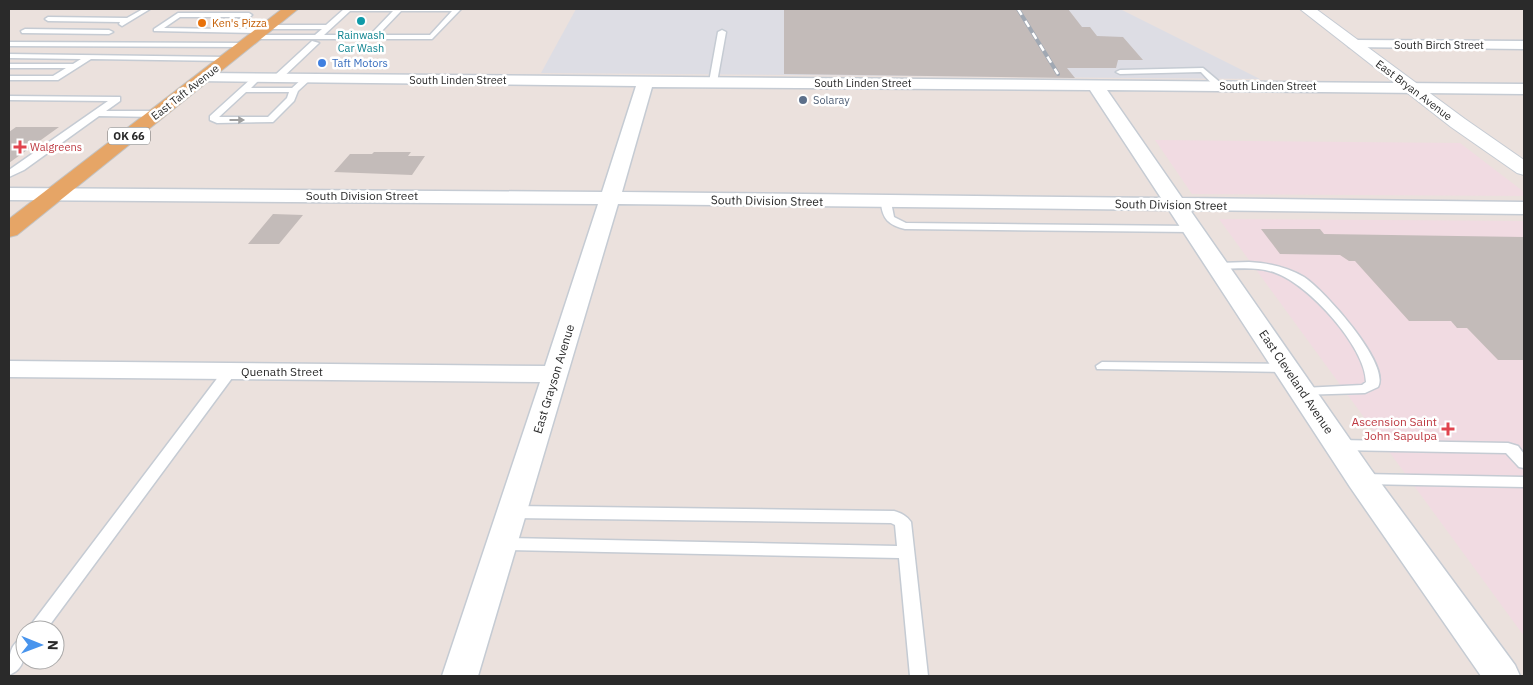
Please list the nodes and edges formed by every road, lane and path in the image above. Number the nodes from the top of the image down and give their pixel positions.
1 (147, 9) edge
2 (291, 9) edge
3 (349, 9) edge
4 (399, 9) edge
5 (458, 9) edge
6 (1307, 9) edge
7 (61, 12) dead end
8 (48, 19) junction
9 (128, 20) junction
10 (328, 27) junction
11 (25, 31) junction
12 (227, 31) junction
13 (109, 32) junction
14 (722, 32) dead end
15 (257, 35) junction
16 (372, 37) junction
17 (9, 40) edge
18 (316, 40) junction
19 (9, 44) edge
20 (88, 44) junction
21 (1354, 44) junction
22 (1524, 45) edge
23 (9, 56) edge
24 (89, 57) junction
25 (227, 59) junction
26 (9, 66) edge
27 (75, 66) junction
28 (1120, 72) dead end
29 (9, 78) edge
30 (203, 78) junction
31 (256, 78) junction
32 (276, 79) junction
33 (307, 79) junction
34 (646, 81) junction
35 (713, 82) junction
36 (1095, 85) junction
37 (1219, 86) junction
38 (1411, 88) junction
39 (1524, 89) edge
40 (244, 90) junction
41 (294, 90) junction
42 (9, 98) edge
43 (97, 114) junction
44 (157, 114) junction
45 (1524, 169) edge
46 (9, 174) edge
47 (9, 194) edge
48 (56, 194) junction
49 (609, 198) junction
50 (886, 202) junction
51 (1176, 205) junction
52 (1524, 208) edge
53 (1192, 229) junction
54 (9, 230) edge
55 (1218, 266) junction
56 (1102, 366) dead end
57 (1287, 368) junction
58 (9, 369) edge
59 (230, 371) junction
60 (556, 374) junction
61 (1303, 392) junction
62 (1338, 445) junction
63 (1524, 462) edge
64 (1361, 480) junction
65 (1524, 482) edge
66 (513, 512) junction
67 (502, 544) junction
68 (906, 552) junction
69 (43, 620) edge
70 (460, 676) edge
71 (920, 676) edge
72 (1502, 676) edge

1 - 9 lane
2 - 15 main road, East Taft Avenue / OK 66
3 - 4 lane
3 - 10 lane
4 - 5 lane
4 - 16 lane
5 - 16 lane
6 - 21 street, East Bryan Avenue
7 - 8 lane
8 - 9 lane
8 - 11 lane
9 - 13 lane
10 - 15 lane
10 - 18 lane
11 - 13 lane
11 - 17 lane
12 - 12 lane
12 - 15 lane
13 - 20 lane
14 - 35 lane
15 - 18 lane
15 - 20 lane
15 - 25 main road, East Taft Avenue / OK 66
16 - 18 lane
18 - 32 lane
19 - 20 lane
21 - 22 street, South Birch Street
21 - 38 street, East Bryan Avenue
23 - 24 lane
24 - 25 lane
24 - 27 lane
25 - 30 main road, East Taft Avenue / OK 66
26 - 27 lane
27 - 29 lane
28 - 37 lane
30 - 31 street, South Linden Street
30 - 44 main road, East Taft Avenue / OK 66
31 - 32 street, South Linden Street
31 - 40 lane
32 - 33 street, South Linden Street
33 - 34 street, South Linden Street
33 - 41 lane
34 - 35 street, South Linden Street
34 - 49 street, East Grayson Avenue
35 - 36 street, South Linden Street
36 - 37 street, South Linden Street
36 - 51 street, East Cleveland Avenue
37 - 38 street, South Linden Street
38 - 39 street, South Linden Street
38 - 45 street, East Bryan Avenue
40 - 41 lane
40 -> 41 lane
42 - 43 lane
43 - 44 lane
43 - 46 lane
44 - 48 main road, East Taft Avenue / OK 66
47 - 48 street, South Division Street
48 - 49 street, South Division Street
48 - 54 main road, East Taft Avenue / OK 66
49 - 50 street, South Division Street
49 - 60 street, East Grayson Avenue
50 - 51 street, South Division Street
50 - 53 lane
51 - 52 street, South Division Street
51 - 53 street, East Cleveland Avenue
53 - 55 street, East Cleveland Avenue
55 - 57 street, East Cleveland Avenue
55 - 61 lane
56 - 57 lane
57 - 61 street, East Cleveland Avenue
58 - 59 street, Quenath Street
59 - 60 street, Quenath Street
59 - 69 lane
60 - 66 street, East Grayson Avenue
61 - 62 street, East Cleveland Avenue
62 - 63 lane
62 - 64 street, East Cleveland Avenue
64 - 65 lane
64 - 72 street, East Cleveland Avenue
66 - 67 street, East Grayson Avenue
66 - 68 lane
67 - 68 lane
67 - 70 street, East Grayson Avenue
68 - 71 lane

